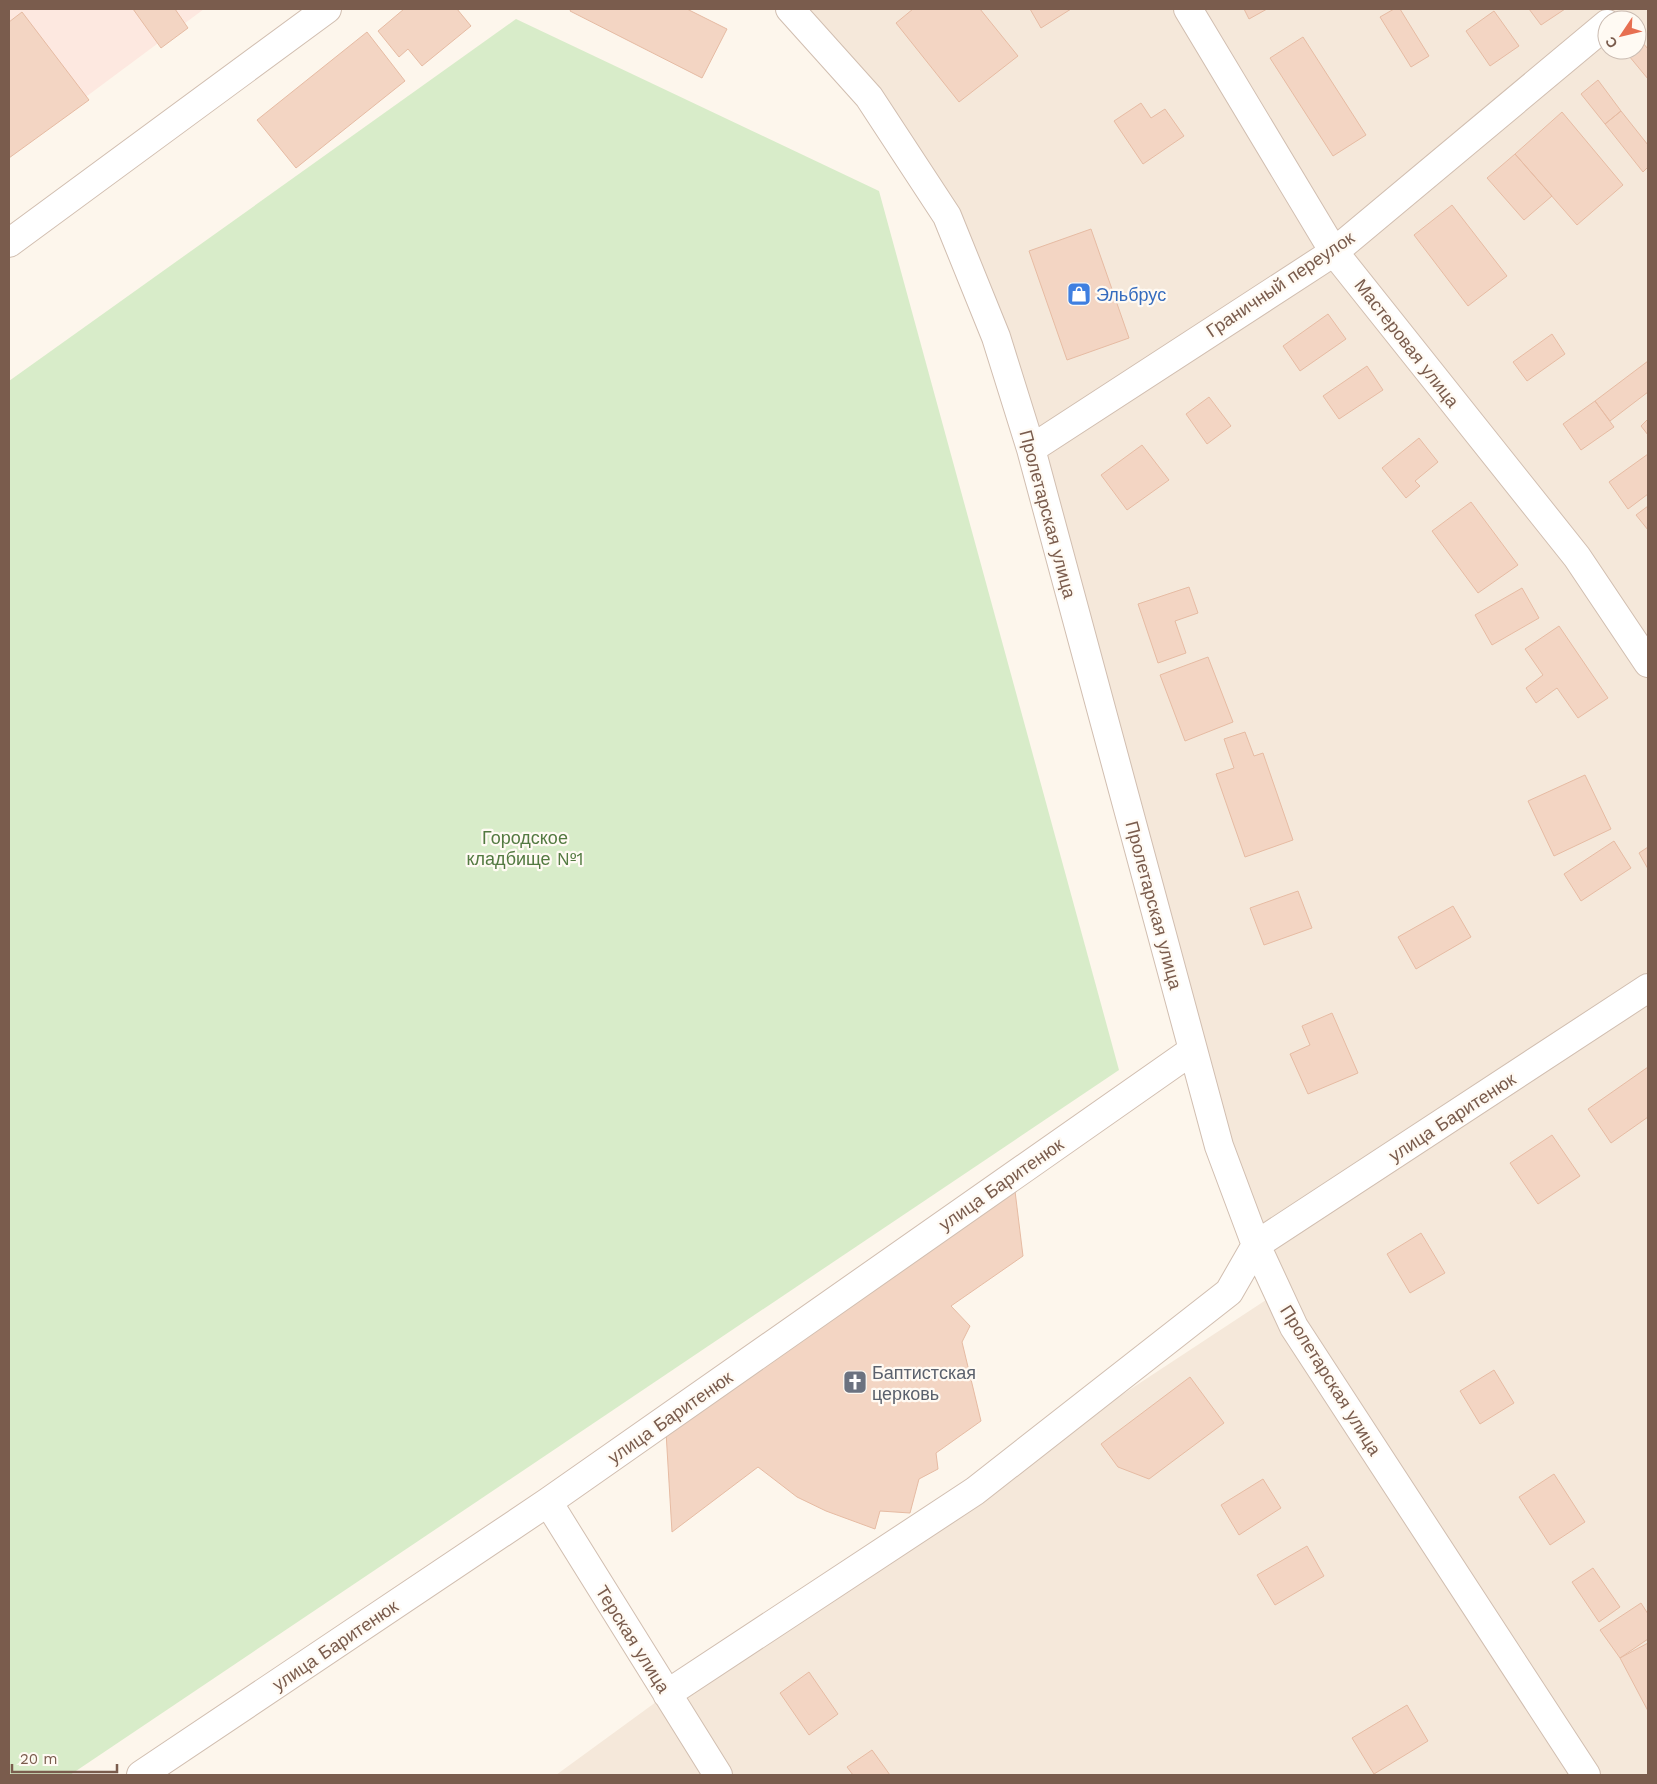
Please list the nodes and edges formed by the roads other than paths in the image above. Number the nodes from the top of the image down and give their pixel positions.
1 (326, 9) edge
2 (790, 9) edge
3 (1188, 9) edge
4 (1597, 32) edge
5 (9, 243) edge
6 (1334, 252) junction
7 (1031, 449) junction
8 (1648, 663) edge
9 (1648, 988) edge
10 (1193, 1050) junction
11 (1256, 1245) junction
12 (548, 1502) junction
13 (667, 1694) junction
14 (141, 1775) edge
15 (718, 1775) edge
16 (1586, 1775) edge

1 - 5 street
2 - 7 street, Пролетарская улица
3 - 6 street, Мастеровая улица
4 - 6 street, Граничный переулок
6 - 7 street, Граничный переулок
6 - 8 street, Мастеровая улица
7 - 10 street, Пролетарская улица
9 - 11 street, улица Баритенюк
10 - 11 street, Пролетарская улица
10 - 12 street, улица Баритенюк
11 - 13 street
11 - 16 street, Пролетарская улица
12 - 13 street, Терская улица
12 - 14 street, улица Баритенюк
13 - 15 street, Терская улица

